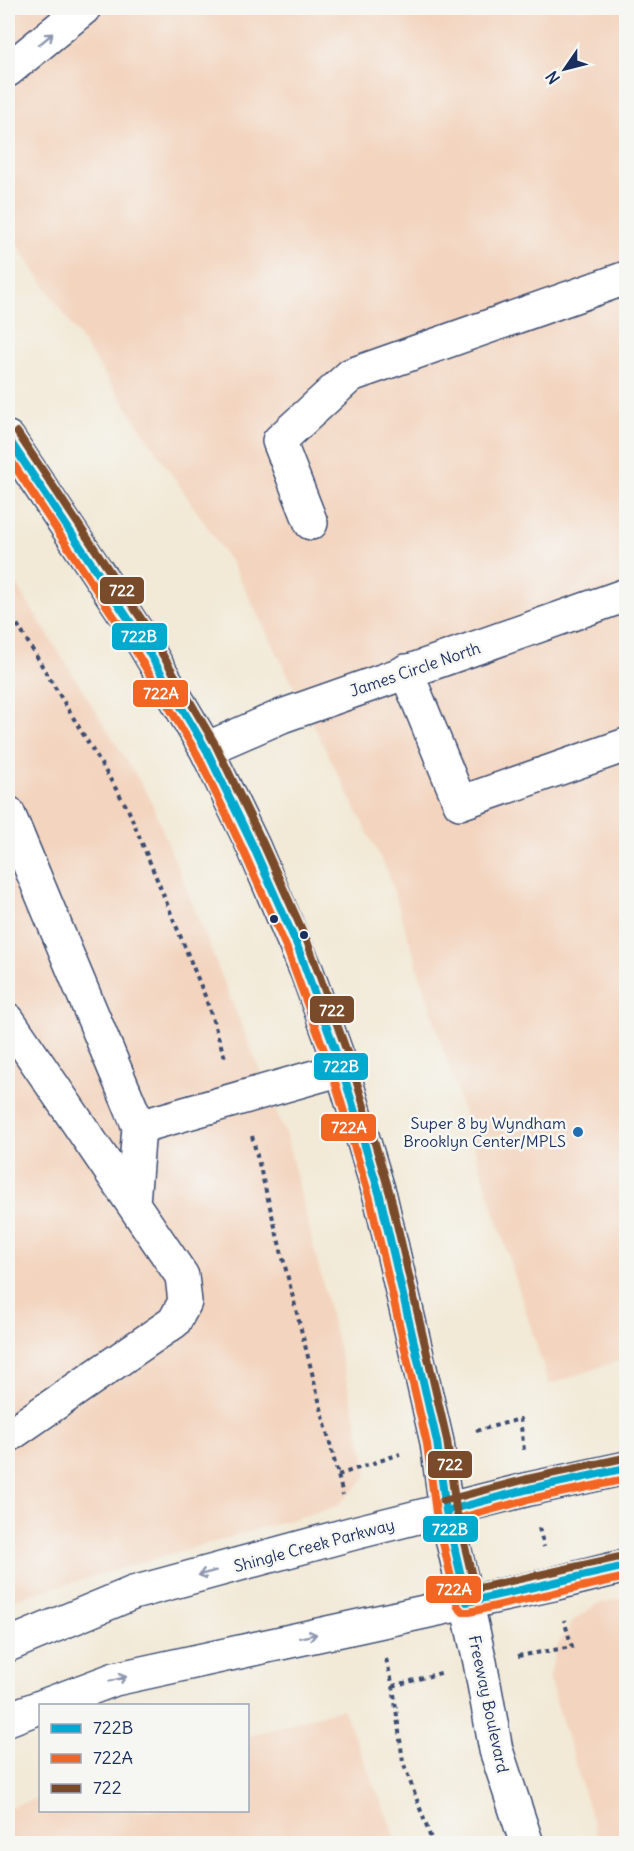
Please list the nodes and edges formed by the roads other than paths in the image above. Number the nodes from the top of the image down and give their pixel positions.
1 (84, 8) edge
2 (8, 70) edge
3 (627, 278) edge
4 (8, 438) edge
5 (311, 523) dead end
6 (627, 595) edge
7 (406, 671) junction
8 (627, 745) edge
9 (206, 749) junction
10 (8, 813) edge
11 (8, 1020) edge
12 (342, 1069) junction
13 (139, 1127) junction
14 (133, 1203) junction
15 (8, 1436) edge
16 (627, 1468) edge
17 (447, 1511) junction
18 (627, 1566) edge
19 (467, 1602) junction
20 (8, 1645) edge
21 (47, 1704) edge
22 (39, 1707) edge
23 (8, 1719) edge
24 (527, 1844) edge

2 -> 1 street
3 - 5 street
4 - 9 street, Freeway Boulevard
6 - 7 street, James Circle North
7 - 8 street
7 - 9 street, James Circle North
9 - 12 street, Freeway Boulevard
10 - 13 street
11 - 14 street
12 - 13 street
12 - 17 street, Freeway Boulevard
13 - 14 street
14 - 15 street
16 - 17 street, Shingle Creek Parkway
17 - 19 street, Freeway Boulevard
17 -> 20 street, Shingle Creek Parkway
18 - 19 street
21 -> 19 street
19 - 24 street, Freeway Boulevard
22 - 23 street

